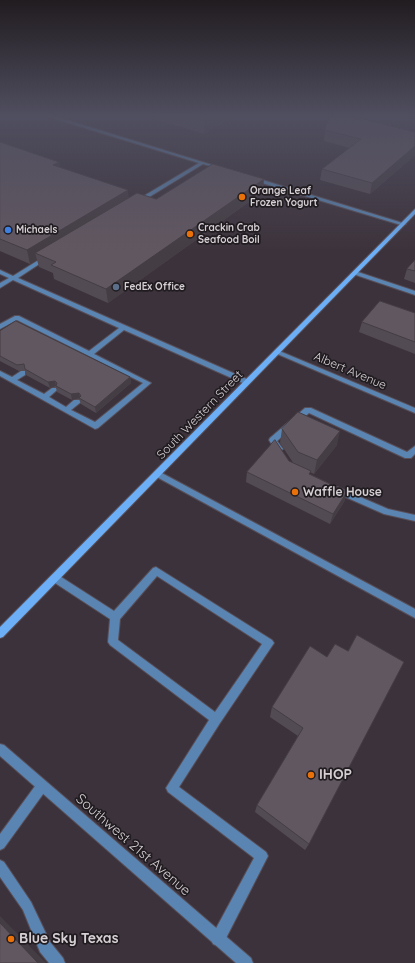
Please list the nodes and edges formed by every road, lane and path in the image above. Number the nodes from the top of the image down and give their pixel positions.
1 (198, 162) edge
2 (202, 163) junction
3 (224, 170) edge
4 (247, 176) edge
5 (134, 204) edge
6 (415, 212) edge
7 (403, 224) junction
8 (54, 254) edge
9 (0, 272) edge
10 (355, 272) junction
11 (13, 278) junction
12 (0, 286) edge
13 (415, 293) edge
14 (0, 327) edge
15 (124, 327) junction
16 (43, 331) junction
17 (36, 336) edge
18 (67, 343) junction
19 (60, 348) edge
20 (276, 352) junction
21 (89, 354) junction
22 (97, 358) junction
23 (91, 363) edge
24 (119, 369) junction
25 (0, 373) edge
26 (23, 373) edge
27 (113, 374) edge
28 (12, 380) junction
29 (247, 382) junction
30 (54, 390) dead end
31 (44, 398) junction
32 (77, 402) dead end
33 (66, 410) junction
34 (415, 411) edge
35 (415, 449) edge
36 (284, 458) edge
37 (158, 474) junction
38 (332, 488) edge
39 (415, 518) edge
40 (55, 578) junction
41 (415, 614) edge
42 (115, 617) junction
43 (0, 634) edge
44 (216, 719) junction
45 (0, 749) edge
46 (42, 786) junction
47 (0, 844) edge
48 (0, 866) edge
49 (218, 939) junction
50 (58, 963) edge
51 (246, 963) edge

1 - 2 street
2 - 3 street
2 - 5 street
4 - 7 street
6 - 7 main road, South Western Street
7 - 10 main road, South Western Street
8 - 11 street
9 - 11 street
10 - 13 street
10 - 20 main road, South Western Street
11 - 12 street
11 - 15 street
14 - 16 street
15 - 21 street
15 - 29 street
16 - 17 street
16 - 18 street
18 - 19 street
18 - 21 street
20 - 29 main road, South Western Street
20 - 34 street, Albert Avenue
21 - 22 street
22 - 23 street
22 - 24 street
24 - 27 street
24 - 33 street
25 - 28 street
26 - 28 street
28 - 31 street
29 - 37 main road, South Western Street
30 - 31 street
31 - 33 street
32 - 33 street
35 - 36 street
37 - 40 main road, South Western Street
37 - 41 street
38 - 39 street
40 - 42 street
40 - 43 main road, South Western Street
42 - 44 street
42 - 44 street
44 - 49 street
45 - 46 street, Southwest 21st Avenue
46 - 47 street
46 - 49 street, Southwest 21st Avenue
48 - 50 street
49 - 51 street, Southwest 21st Avenue

